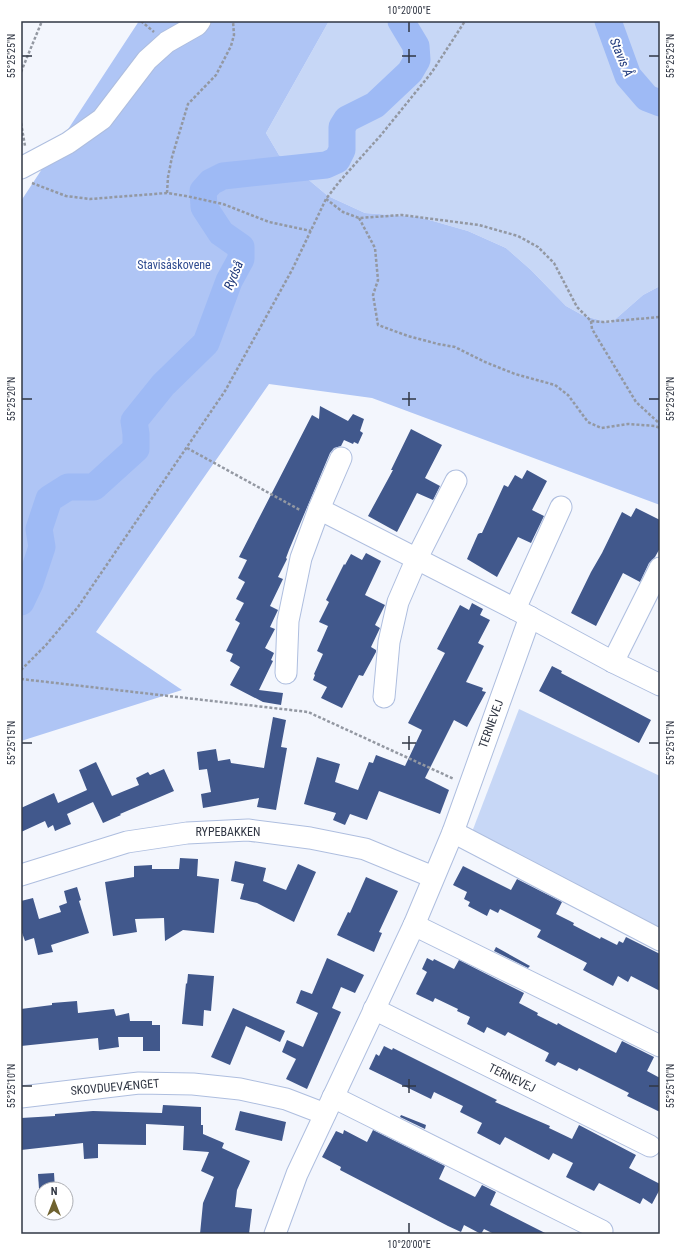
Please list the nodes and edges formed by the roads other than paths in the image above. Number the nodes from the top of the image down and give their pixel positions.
1 (200, 21) edge
2 (25, 171) edge
3 (341, 458) dead end
4 (456, 481) dead end
5 (561, 507) dead end
6 (319, 509) junction
7 (417, 558) junction
8 (660, 568) edge
9 (522, 613) junction
10 (613, 662) junction
11 (286, 673) dead end
12 (660, 685) edge
13 (384, 696) dead end
14 (453, 832) junction
15 (21, 875) edge
16 (433, 877) junction
17 (414, 925) junction
18 (660, 940) edge
19 (374, 1009) junction
20 (660, 1046) edge
21 (21, 1096) edge
22 (329, 1105) junction
23 (650, 1146) dead end
24 (602, 1231) dead end
25 (275, 1234) edge

1 - 2 street
3 - 6 street
4 - 7 street
5 - 9 street, TERNEVEJ
6 - 7 street
6 - 11 street
7 - 9 street
7 - 13 street
8 - 10 street
9 - 10 street
9 - 14 street, TERNEVEJ
10 - 12 street
14 - 16 street, TERNEVEJ
14 - 18 street
15 - 16 street, RYPEBAKKEN
16 - 17 street, TERNEVEJ
17 - 19 street, TERNEVEJ
17 - 20 street
19 - 22 street, TERNEVEJ
19 - 23 street, TERNEVEJ
21 - 22 street, SKOVDUEVÆNGET
22 - 24 street
22 - 25 street, TERNEVEJ

